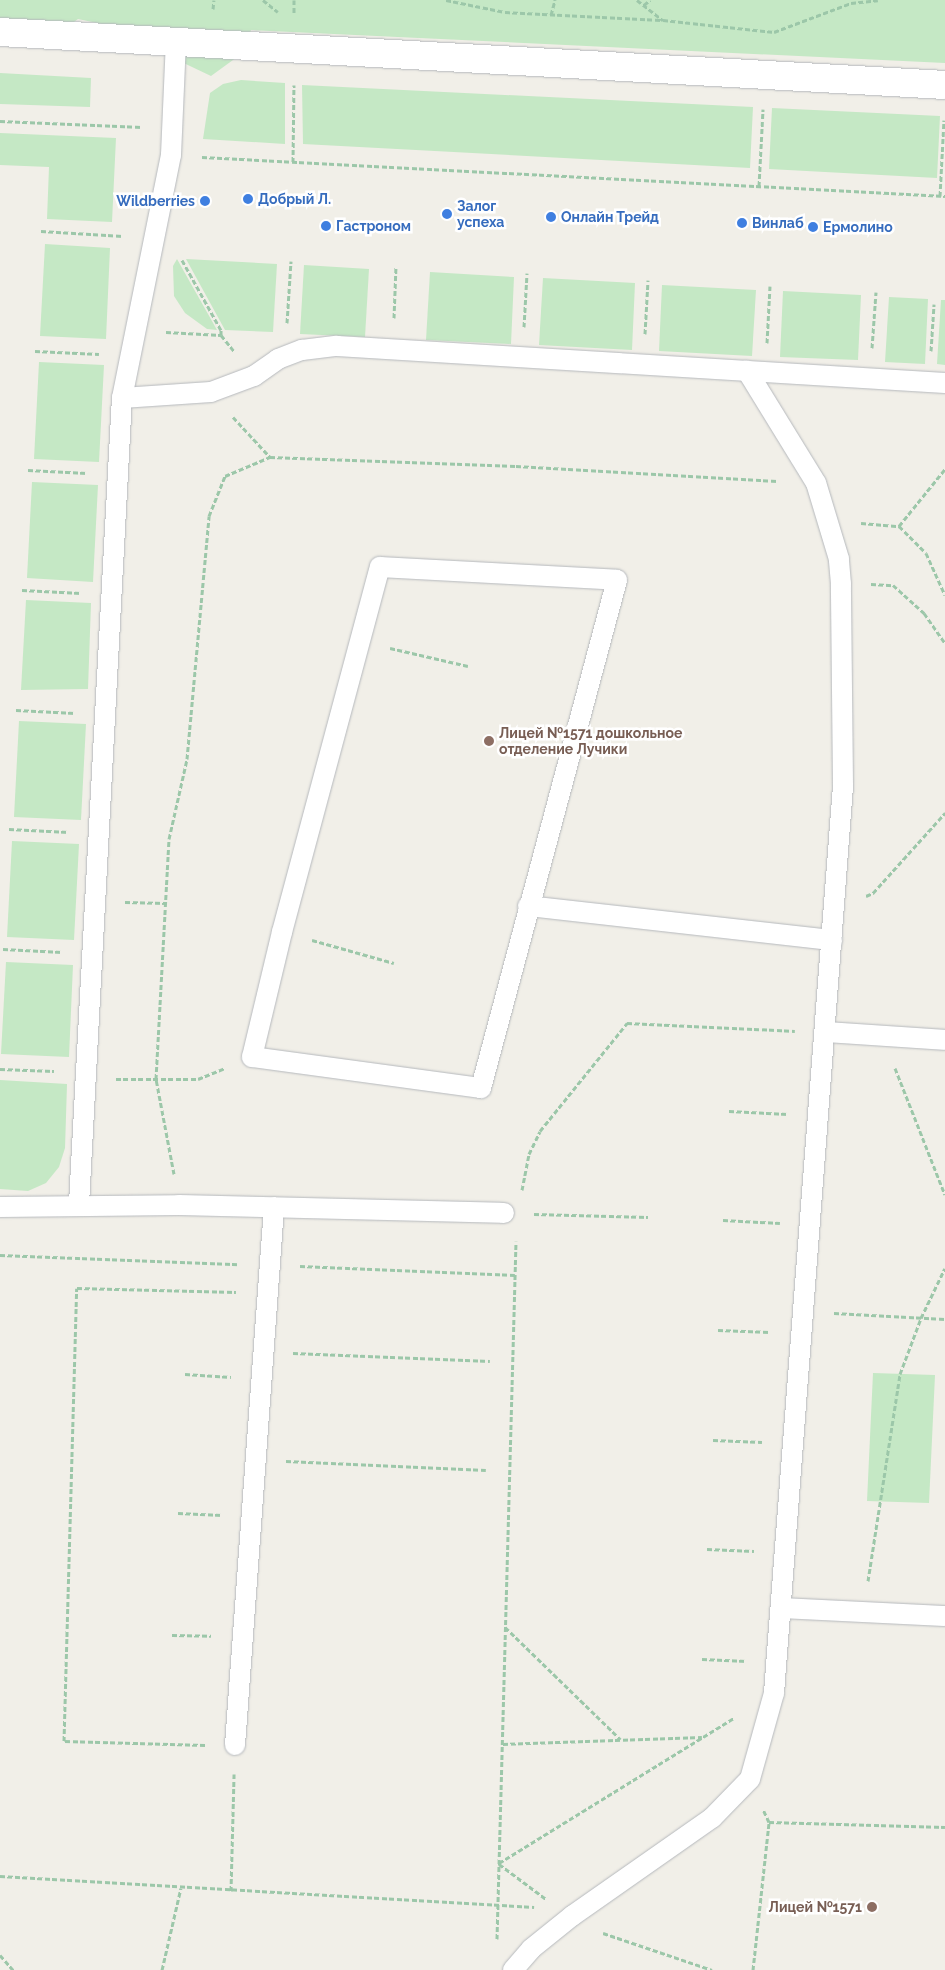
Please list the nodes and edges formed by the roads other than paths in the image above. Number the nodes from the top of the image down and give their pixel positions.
1 (0, 32) edge
2 (176, 42) junction
3 (945, 85) edge
4 (757, 372) junction
5 (937, 382) edge
6 (122, 398) junction
7 (528, 906) junction
8 (832, 940) junction
9 (825, 1032) junction
10 (945, 1040) edge
11 (79, 1204) junction
12 (0, 1207) edge
13 (274, 1207) junction
14 (504, 1213) dead end
15 (781, 1608) junction
16 (945, 1616) edge
17 (235, 1745) road end
18 (513, 1970) edge

1 - 2 street
2 - 3 street
2 - 6 lane
4 - 5 lane
4 - 6 lane
4 - 8 lane
6 - 11 lane
7 - 7 lane
7 - 8 lane
8 - 9 lane
9 - 10 lane
9 - 15 lane
11 - 12 lane
11 - 13 lane
13 - 14 lane
13 - 17 lane
15 - 16 lane
15 - 18 lane

